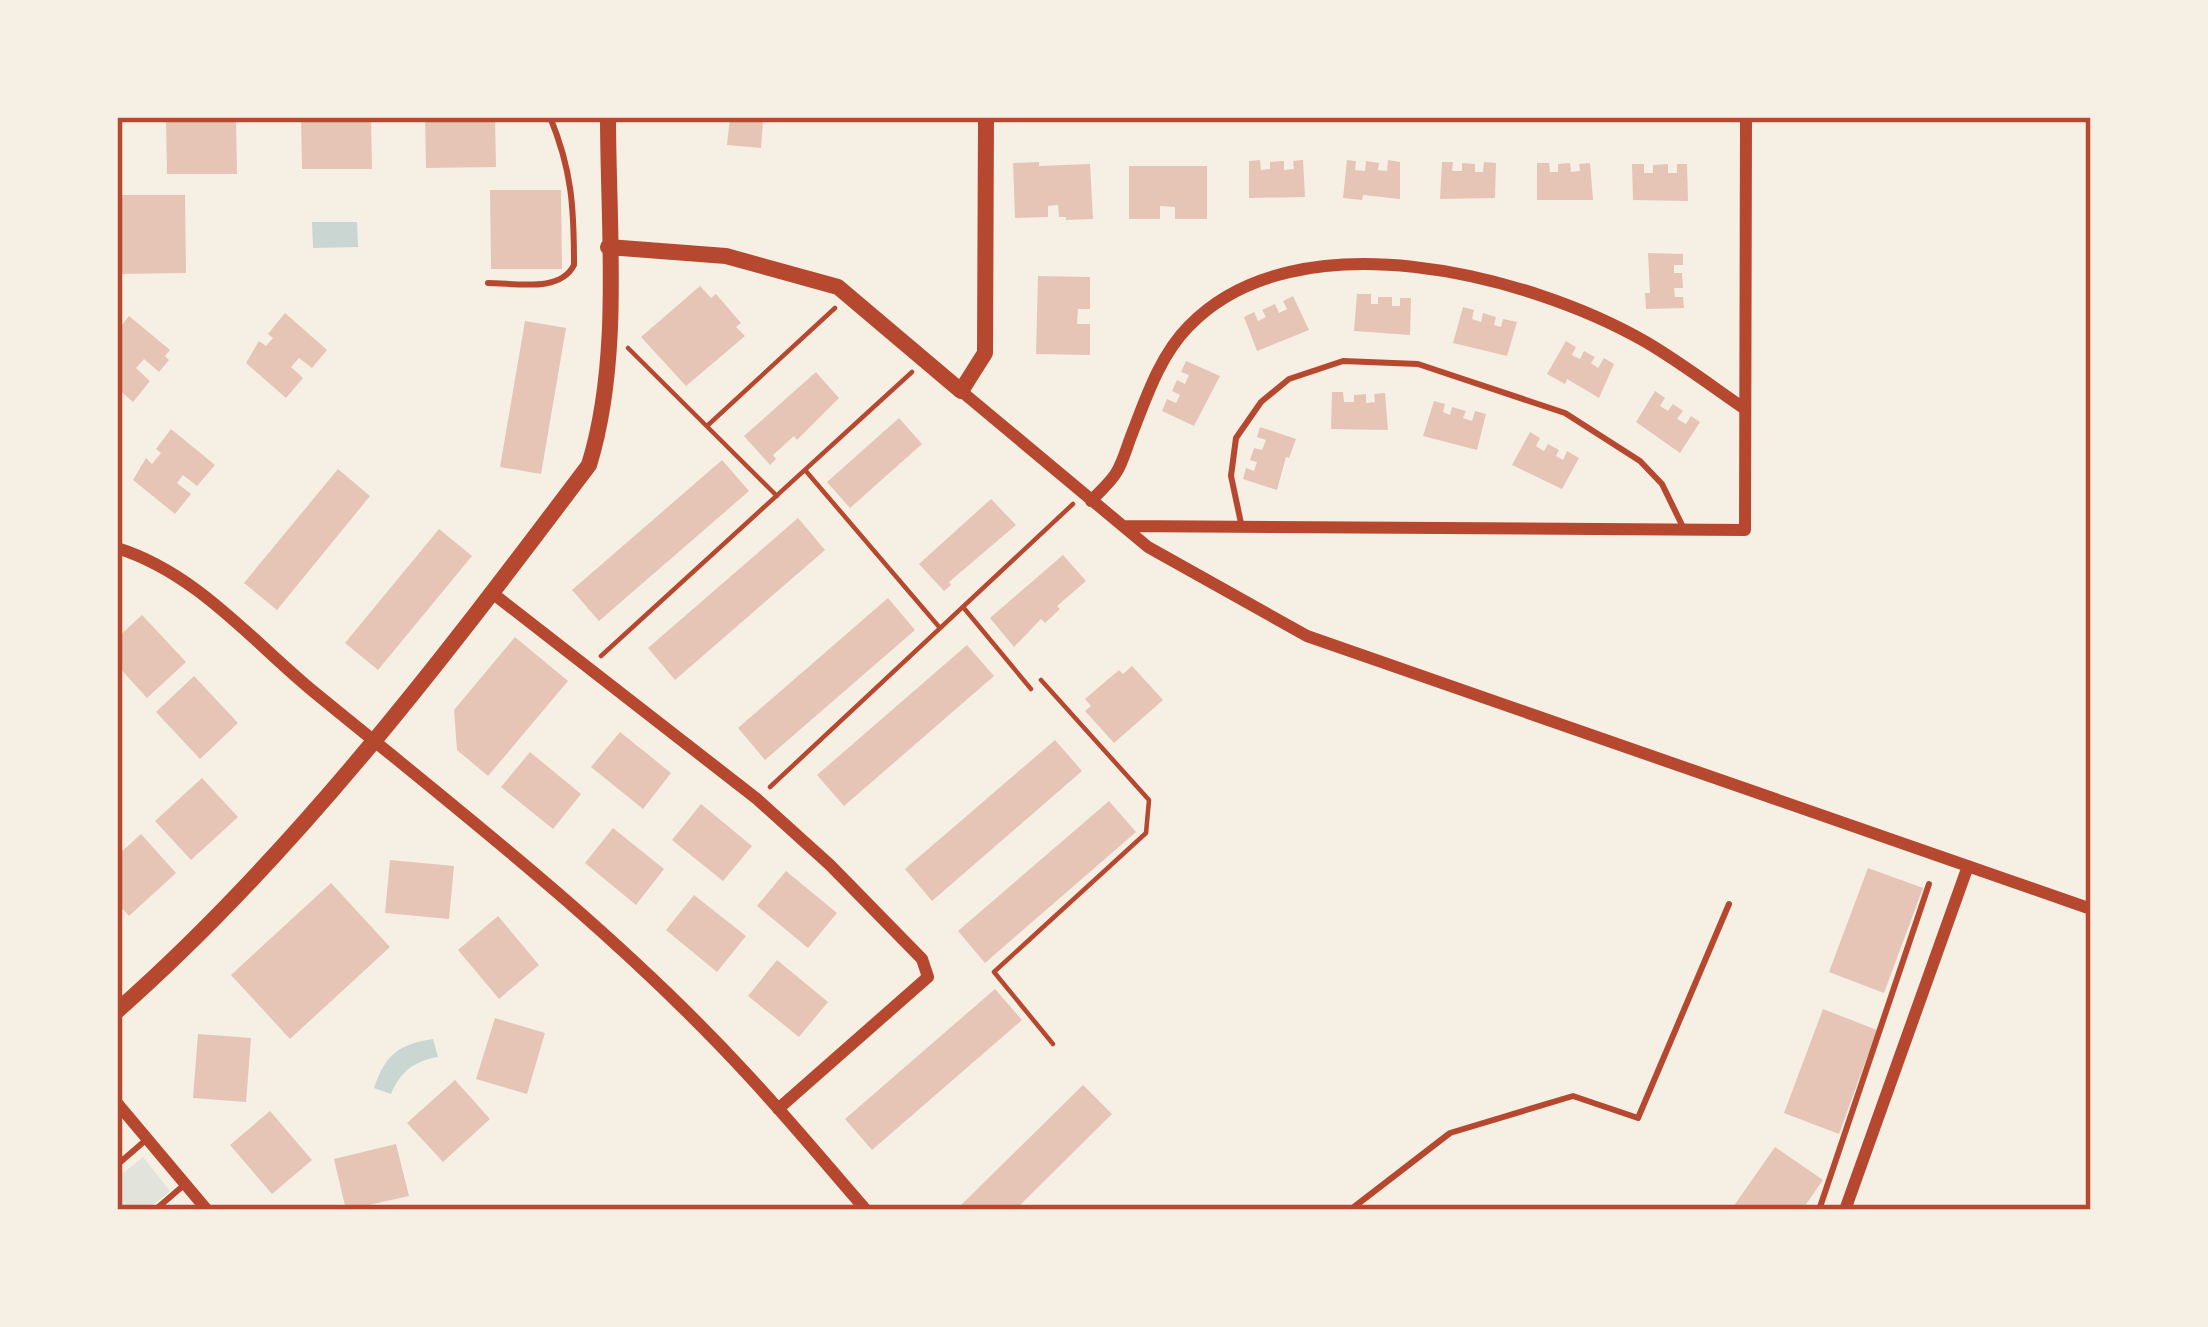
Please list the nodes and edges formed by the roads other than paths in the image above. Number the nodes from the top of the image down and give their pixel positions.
1 (550, 117) edge
2 (608, 117) edge
3 (986, 117) edge
4 (1746, 117) edge
5 (608, 248) junction
6 (488, 283) dead end
7 (961, 392) junction
8 (1745, 410) junction
9 (1088, 497) junction
10 (1123, 526) junction
11 (1241, 527) junction
12 (1684, 530) junction
13 (117, 548) edge
14 (490, 592) junction
15 (374, 740) junction
16 (1967, 866) junction
17 (1929, 884) dead end
18 (1729, 904) dead end
19 (2091, 909) edge
20 (117, 1011) edge
21 (117, 1103) edge
22 (778, 1109) junction
23 (147, 1139) junction
24 (117, 1165) edge
25 (185, 1185) junction
26 (155, 1210) edge
27 (207, 1210) edge
28 (866, 1210) edge
29 (1350, 1210) edge
30 (1819, 1210) edge
31 (1845, 1210) edge

1 - 6 lane
2 - 5 street
3 - 7 street
4 - 8 street
5 - 7 street
5 - 14 street
7 - 9 street
8 - 9 street
8 - 12 street
9 - 10 street
10 - 11 street
10 - 16 street
11 - 12 street
11 - 12 lane
13 - 15 street
14 - 15 street
14 - 22 street
15 - 20 street
15 - 22 street
16 - 19 street
16 - 31 street
17 - 30 lane
18 - 29 lane
21 - 23 street
22 - 28 street
23 - 24 lane
23 - 25 street
25 - 26 lane
25 - 27 street

